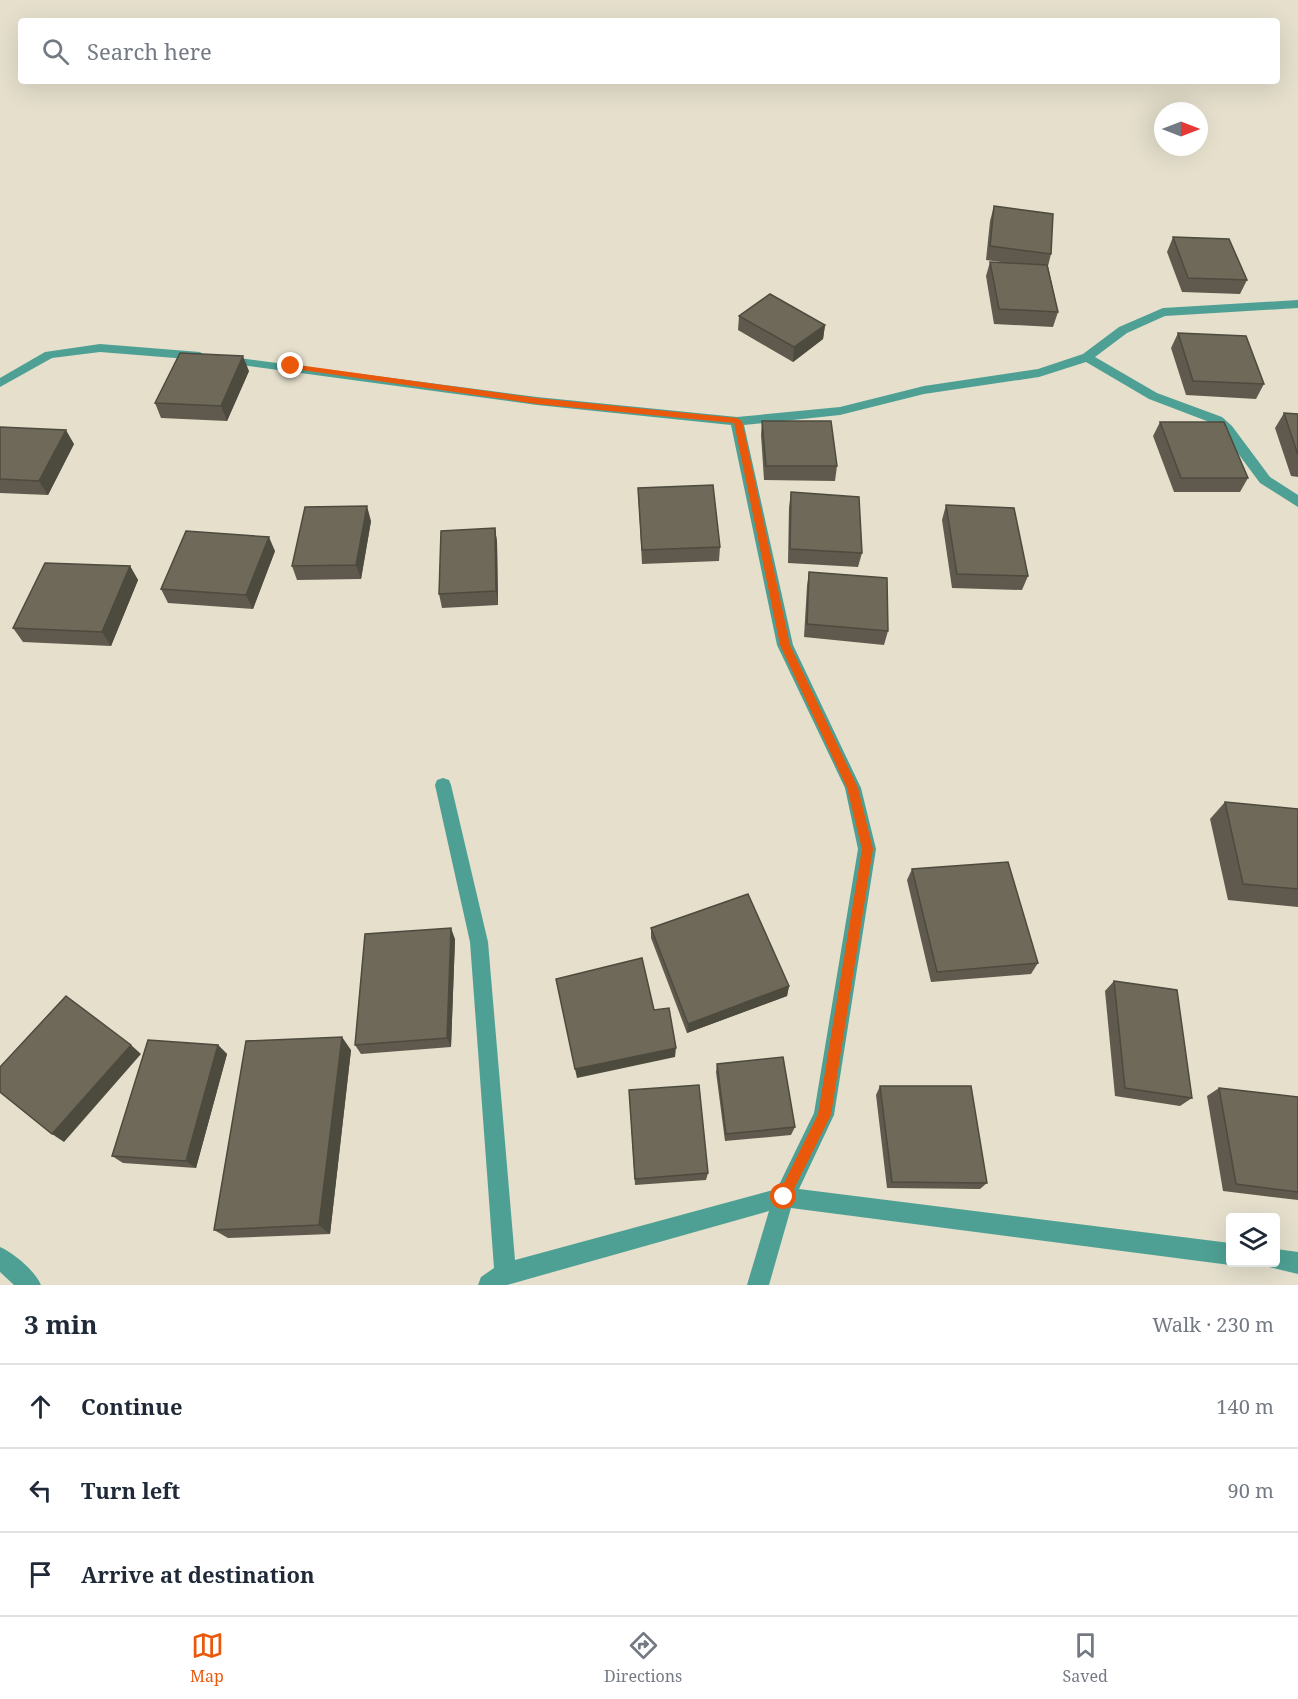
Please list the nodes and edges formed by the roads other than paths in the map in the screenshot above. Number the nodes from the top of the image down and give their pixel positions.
1 (1298, 304) edge
2 (1087, 357) junction
3 (0, 383) edge
4 (737, 421) junction
5 (1298, 502) edge
6 (443, 785) dead end
7 (784, 1197) junction
8 (1226, 1253) edge
9 (0, 1258) edge
10 (1280, 1261) edge
11 (1298, 1263) edge
12 (497, 1279) edge
13 (30, 1285) edge
14 (758, 1285) edge

1 - 2 street
2 - 4 street
2 - 5 street
3 - 4 street
4 - 7 street
6 - 12 street
7 - 8 street
7 - 12 street
7 - 14 street
9 - 13 street
10 - 11 street

